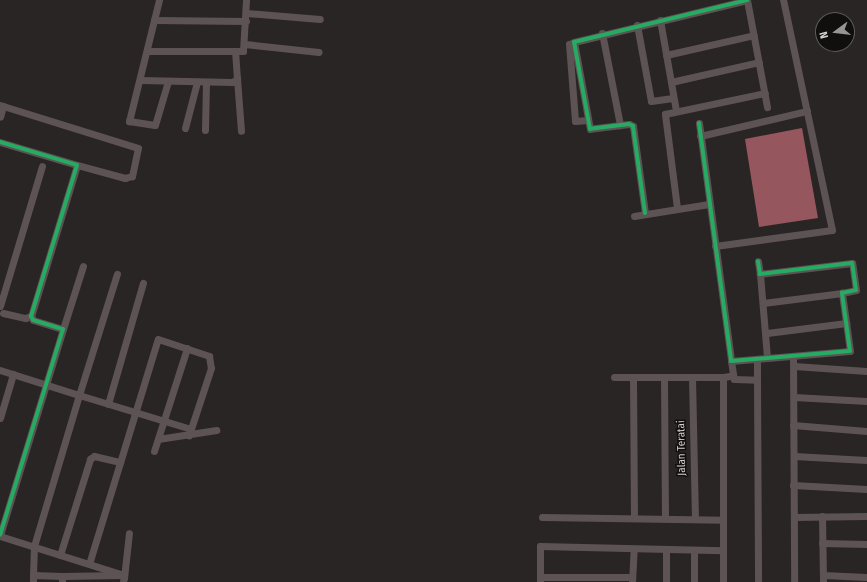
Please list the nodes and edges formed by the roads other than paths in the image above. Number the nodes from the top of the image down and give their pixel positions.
1 (159, 0) edge
2 (246, 0) edge
3 (747, 0) edge
4 (783, 0) edge
5 (246, 17) junction
6 (320, 19) dead end
7 (154, 20) junction
8 (660, 20) junction
9 (637, 25) junction
10 (602, 33) junction
11 (754, 34) junction
12 (574, 42) junction
13 (244, 44) junction
14 (147, 51) junction
15 (235, 51) junction
16 (320, 52) dead end
17 (666, 55) junction
18 (759, 62) junction
19 (237, 79) junction
20 (140, 80) junction
21 (168, 81) junction
22 (197, 82) junction
23 (206, 82) junction
24 (671, 82) junction
25 (765, 93) junction
26 (674, 98) junction
27 (1, 106) edge
28 (767, 107) dead end
29 (676, 111) junction
30 (807, 111) junction
31 (0, 117) edge
32 (588, 120) junction
33 (699, 123) dead end
34 (620, 125) junction
35 (185, 128) dead end
36 (205, 130) dead end
37 (241, 131) dead end
38 (700, 136) junction
39 (0, 142) edge
40 (76, 165) junction
41 (42, 166) dead end
42 (709, 204) junction
43 (677, 208) junction
44 (645, 213) junction
45 (634, 216) dead end
46 (715, 246) junction
47 (758, 260) dead end
48 (83, 266) dead end
49 (116, 274) dead end
50 (760, 274) junction
51 (143, 283) dead end
52 (842, 293) junction
53 (763, 303) junction
54 (1, 310) edge
55 (32, 316) junction
56 (0, 321) edge
57 (846, 323) junction
58 (63, 329) junction
59 (767, 333) junction
60 (187, 348) junction
61 (793, 356) junction
62 (767, 358) junction
63 (757, 359) junction
64 (731, 361) junction
65 (794, 366) junction
66 (0, 370) edge
67 (867, 371) edge
68 (13, 374) junction
69 (727, 376) junction
70 (614, 377) dead end
71 (633, 377) junction
72 (664, 377) junction
73 (692, 377) junction
74 (757, 380) junction
75 (47, 384) junction
76 (79, 394) junction
77 (794, 396) junction
78 (867, 401) edge
79 (108, 404) junction
80 (135, 412) junction
81 (0, 418) edge
82 (164, 421) junction
83 (793, 425) junction
84 (216, 430) dead end
85 (867, 430) edge
86 (190, 432) junction
87 (158, 439) junction
88 (154, 451) dead end
89 (794, 456) junction
90 (867, 460) edge
91 (120, 462) junction
92 (793, 485) junction
93 (867, 489) edge
94 (822, 516) junction
95 (867, 516) edge
96 (542, 517) dead end
97 (794, 517) junction
98 (634, 518) junction
99 (665, 518) junction
100 (694, 519) junction
101 (723, 520) junction
102 (129, 533) dead end
103 (0, 535) edge
104 (822, 543) junction
105 (867, 544) edge
106 (34, 546) junction
107 (634, 549) junction
108 (666, 549) junction
109 (694, 550) junction
110 (723, 550) junction
111 (60, 555) junction
112 (89, 564) junction
113 (867, 576) edge
114 (33, 579) edge
115 (62, 579) edge
116 (93, 579) edge
117 (632, 579) edge
118 (823, 579) edge
119 (851, 579) edge
120 (124, 580) edge
121 (540, 580) edge
122 (666, 582) edge
123 (694, 582) edge
124 (723, 582) edge
125 (758, 582) edge
126 (794, 582) edge

1 - 7 street
2 - 5 street
3 - 8 street
3 - 11 street
4 - 30 street
5 - 6 street
5 - 7 street
5 - 13 street
7 - 14 street
8 - 9 street
8 - 17 street
9 - 10 street
9 - 26 street
10 - 12 street
10 - 34 street
11 - 17 street
11 - 18 street
12 - 32 street
12 - 32 street
13 - 15 street
13 - 16 street
14 - 15 street
14 - 20 street
15 - 19 street
17 - 24 street
18 - 24 street
18 - 25 street
19 - 23 street
19 - 37 street
20 - 21 street
20 - 21 street
21 - 22 street
22 - 23 street
22 - 35 street
23 - 36 street
24 - 26 street
25 - 28 street
25 - 29 street
26 - 29 street
27 - 31 street
27 - 40 street
29 - 43 street
30 - 38 street
30 - 46 street
32 - 34 street
33 - 38 street
34 - 44 street
38 - 42 street
39 - 40 street
40 - 55 street
41 - 54 street
42 - 43 street
42 - 46 street
43 - 44 street
44 - 45 street
46 - 64 street
47 - 50 street
48 - 58 street
49 - 76 street
50 - 52 street
50 - 53 street
51 - 79 street
52 - 53 street
52 - 57 street
53 - 59 street
54 - 55 street
54 - 56 street
55 - 58 street
57 - 59 street
57 - 61 street
58 - 75 street
59 - 62 street
60 - 80 street
60 - 82 street
60 - 86 street
61 - 62 street
61 - 65 street
62 - 63 street
63 - 64 street
63 - 74 street
64 - 69 street
65 - 67 street
65 - 77 street
66 - 68 street
68 - 75 street
68 - 81 street
69 - 73 street
69 - 74 street
69 - 101 street
70 - 71 street
71 - 72 street
71 - 98 street
72 - 73 street
72 - 99 street
73 - 100 street, Jalan Teratai
74 - 125 street
75 - 76 street
75 - 103 street
76 - 79 street
76 - 106 street
77 - 78 street
77 - 83 street
79 - 80 street
80 - 82 street
80 - 91 street
82 - 86 street
82 - 87 street
83 - 85 street
83 - 89 street
84 - 86 street
86 - 87 street
87 - 88 street
89 - 90 street
89 - 92 street
91 - 111 street
91 - 112 street
92 - 93 street
92 - 97 street
94 - 95 street
94 - 97 street
94 - 104 street
96 - 98 street
97 - 126 street
98 - 99 street
99 - 100 street
100 - 101 street
101 - 110 street
102 - 120 street
103 - 106 street
104 - 105 street
104 - 118 street
106 - 111 street
106 - 114 street
107 - 108 street
107 - 117 street
107 - 121 street
108 - 109 street
108 - 122 street
109 - 110 street
109 - 123 street
110 - 124 street
111 - 112 street
112 - 120 street
113 - 119 street
114 - 115 street
115 - 116 street
116 - 120 street
117 - 121 street
118 - 119 street

